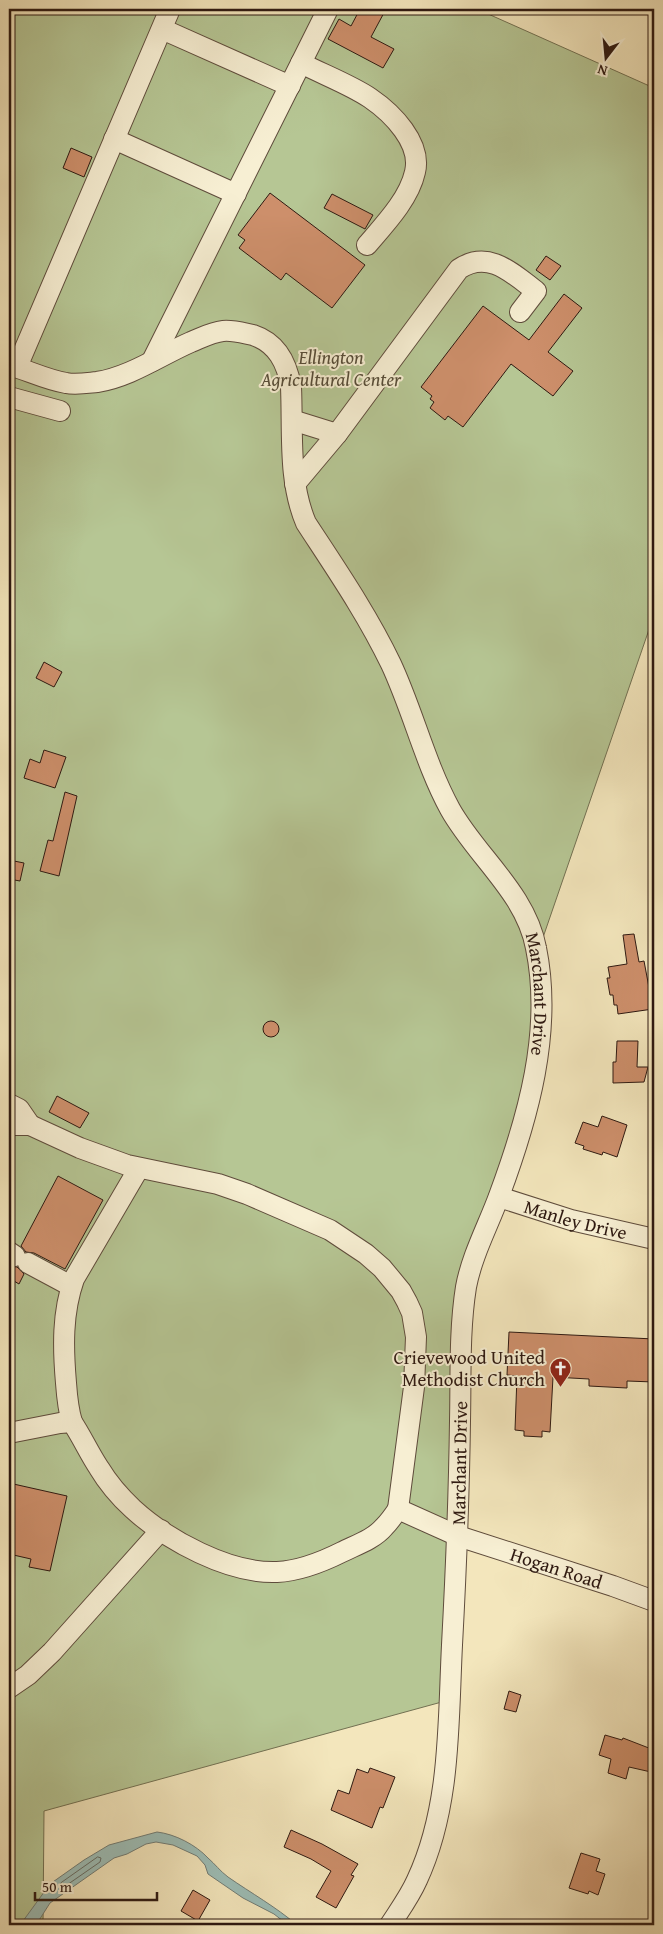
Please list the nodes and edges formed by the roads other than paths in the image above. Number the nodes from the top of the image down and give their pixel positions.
1 (170, 9) edge
2 (328, 9) edge
3 (162, 29) junction
4 (301, 64) junction
5 (290, 86) junction
6 (114, 140) junction
7 (236, 194) junction
8 (367, 245) dead end
9 (520, 312) dead end
10 (152, 360) junction
11 (13, 366) edge
12 (9, 397) edge
13 (60, 411) dead end
14 (292, 420) junction
15 (337, 434) junction
16 (295, 484) junction
17 (9, 1104) edge
18 (9, 1125) edge
19 (30, 1125) junction
20 (139, 1168) junction
21 (499, 1197) junction
22 (654, 1239) edge
23 (17, 1257) edge
24 (71, 1286) junction
25 (72, 1422) junction
26 (9, 1433) edge
27 (398, 1509) junction
28 (161, 1530) junction
29 (458, 1536) junction
30 (654, 1601) edge
31 (9, 1688) edge
32 (390, 1925) edge

1 - 3 street
2 - 4 street
3 - 5 street
3 - 6 street
4 - 5 street
4 - 8 street
5 - 7 street
6 - 7 street
6 - 11 street
7 - 10 street
9 - 15 street
10 - 11 street, Marchant Drive
10 - 14 street, Marchant Drive
12 - 13 street
14 - 15 street
14 - 16 street, Marchant Drive
15 - 16 street
16 - 21 street, Marchant Drive
17 - 19 street
18 - 19 street
19 - 20 street
20 - 24 street
20 - 27 street
21 - 22 street, Manley Drive
21 - 29 street, Marchant Drive
23 - 24 street
24 - 25 street
25 - 26 street
25 - 28 street
27 - 28 street
27 - 29 street, Hogan Road
28 - 31 street
29 - 30 street, Hogan Road
29 - 32 street, Marchant Drive

